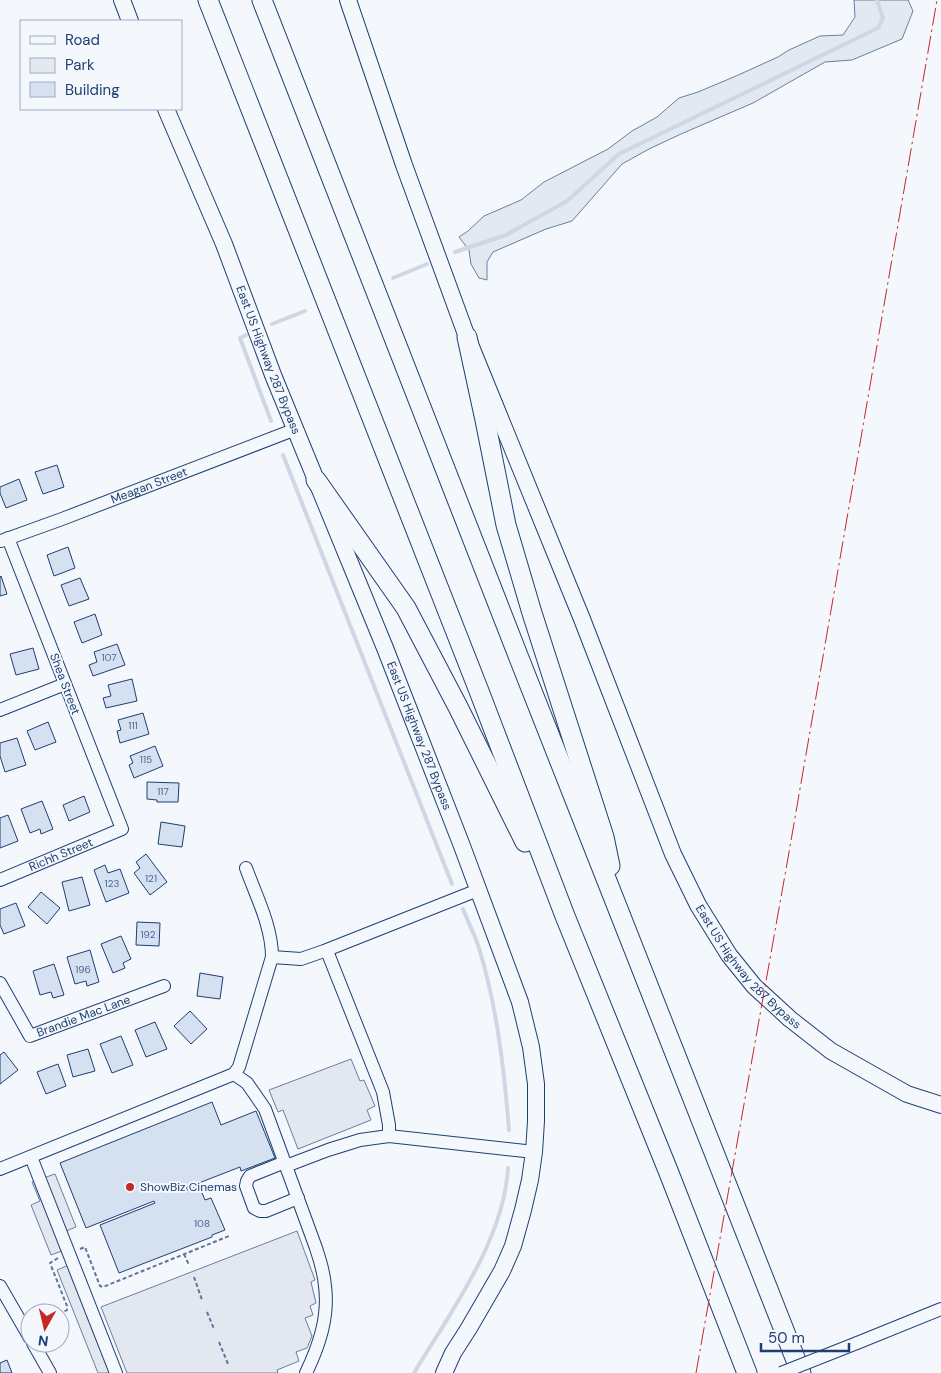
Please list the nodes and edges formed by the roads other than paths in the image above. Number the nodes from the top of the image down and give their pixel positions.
1 (122, 0) edge
2 (208, 0) edge
3 (262, 0) edge
4 (348, 0) edge
5 (130, 20) edge
6 (166, 110) edge
7 (467, 337) junction
8 (296, 429) junction
9 (316, 480) junction
10 (4, 539) edge
11 (65, 684) junction
12 (0, 710) edge
13 (122, 829) joint
14 (246, 868) dead end
15 (0, 880) edge
16 (478, 890) junction
17 (610, 890) junction
18 (327, 951) junction
19 (272, 957) junction
20 (0, 983) edge
21 (164, 986) dead end
22 (612, 1034) junction
23 (234, 1074) junction
24 (941, 1104) edge
25 (389, 1136) junction
26 (534, 1152) junction
27 (31, 1157) junction
28 (286, 1164) junction
29 (0, 1169) edge
30 (298, 1198) junction
31 (0, 1286) edge
32 (941, 1309) edge
33 (20, 1321) edge
34 (39, 1353) edge
35 (50, 1373) edge
36 (116, 1373) edge
37 (306, 1373) edge
38 (444, 1373) edge
39 (748, 1373) edge
40 (781, 1373) edge
41 (801, 1373) edge

1 - 5 main road
2 - 22 highway
3 - 17 highway
4 - 7 main road, East US Highway 287 Bypass
6 - 8 main road, East US Highway 287 Bypass
7 - 17 highway
7 - 24 main road, East US Highway 287 Bypass
8 - 9 main road, East US Highway 287 Bypass
8 - 10 street, Meagan Street
9 - 16 main road, East US Highway 287 Bypass
9 - 22 highway
10 - 11 street, Shea Street
11 - 12 street
11 - 13 street, Shea Street
13 - 15 street, Richh Street
14 - 19 street
16 - 18 street
16 - 26 main road, East US Highway 287 Bypass
17 - 41 highway
18 - 19 street
18 - 25 street
19 - 23 street
20 - 21 street, Brandie Mac Lane
22 - 39 highway
23 - 27 street
23 - 28 street
25 - 26 street
25 - 28 street
26 - 38 main road, East US Highway 287 Bypass
27 - 29 street
27 - 36 street
28 - 30 street
28 - 30 street
30 - 37 street
31 - 33 street
32 - 40 street, bridge
34 - 35 street

